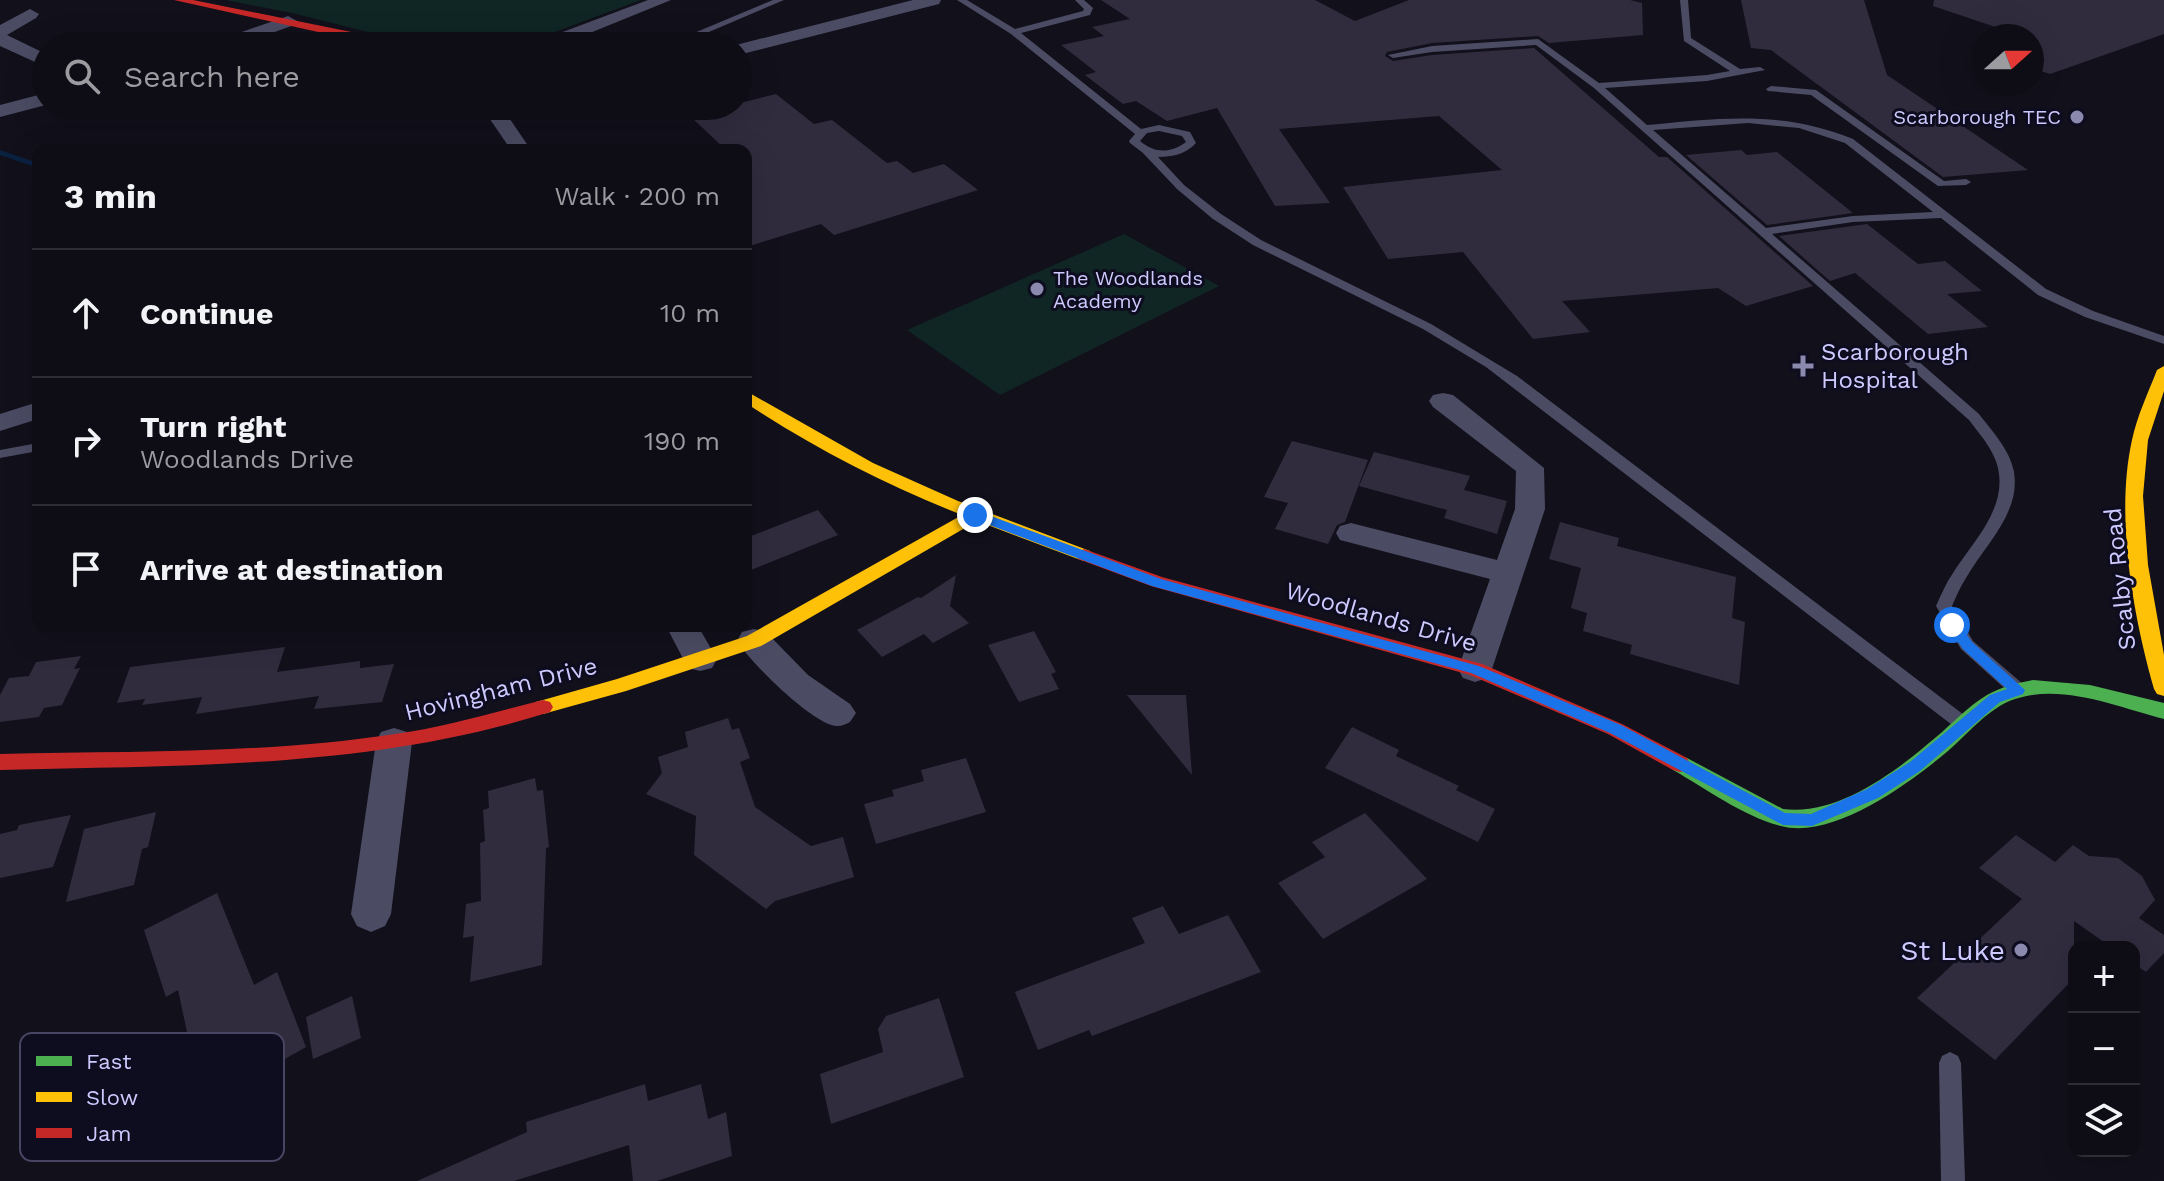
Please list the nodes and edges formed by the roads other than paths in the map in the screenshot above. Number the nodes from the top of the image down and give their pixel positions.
1 (179, 0) edge
2 (663, 0) edge
3 (780, 0) edge
4 (933, 0) edge
5 (961, 0) edge
6 (1079, 0) edge
7 (1684, 0) edge
8 (30, 14) dead end
9 (288, 21) junction
10 (0, 32) edge
11 (258, 32) edge
12 (339, 32) edge
13 (579, 32) edge
14 (702, 32) edge
15 (1014, 32) junction
16 (0, 39) edge
17 (752, 46) edge
18 (32, 54) edge
19 (1393, 55) dead end
20 (1760, 70) dead end
21 (1738, 72) junction
22 (1597, 86) junction
23 (1771, 89) dead end
24 (32, 103) edge
25 (0, 111) edge
26 (506, 120) edge
27 (1644, 128) junction
28 (1140, 133) junction
29 (518, 144) edge
30 (1147, 151) junction
31 (1966, 182) dead end
32 (1942, 215) junction
33 (1763, 232) junction
34 (2164, 340) edge
35 (2164, 370) edge
36 (752, 400) edge
37 (1443, 401) dead end
38 (32, 412) edge
39 (0, 423) edge
40 (32, 448) edge
41 (0, 454) edge
42 (975, 515) junction
43 (1351, 533) dead end
44 (1507, 573) junction
45 (685, 632) edge
46 (754, 641) junction
47 (700, 659) junction
48 (1475, 669) junction
49 (2164, 689) edge
50 (2018, 690) junction
51 (2164, 711) edge
52 (838, 713) dead end
53 (1964, 724) junction
54 (394, 742) junction
55 (0, 762) edge
56 (371, 914) dead end
57 (1950, 1063) dead end
58 (1953, 1181) edge

1 - 9 main road
2 - 13 street
3 - 14 lane
4 - 17 street
5 - 15 lane
6 - 15 lane
7 - 21 lane
8 - 10 street
9 - 11 street
9 - 12 main road
15 - 28 lane
16 - 18 street
19 - 22 lane
20 - 21 lane
21 - 22 lane
22 - 27 lane
23 - 31 lane
24 - 25 street
26 - 29 street
27 - 32 lane
27 - 33 lane
28 - 30 lane
28 - 30 lane
30 - 53 lane
32 - 33 lane
32 - 34 lane
33 - 50 lane
35 - 49 main road, Scalby Road
36 - 42 main road, Woodlands Drive
37 - 44 street
38 - 39 street
40 - 41 lane
42 - 46 main road, Hovingham Drive
42 - 48 main road, Woodlands Drive
43 - 44 street
44 - 48 street
45 - 47 street
46 - 47 main road, Hovingham Drive
46 - 52 street
47 - 54 main road, Hovingham Drive
48 - 53 main road, Woodlands Drive
50 - 51 main road, Woodlands Drive
50 - 53 main road, Woodlands Drive
54 - 55 main road, Hovingham Drive
54 - 56 street
57 - 58 lane

